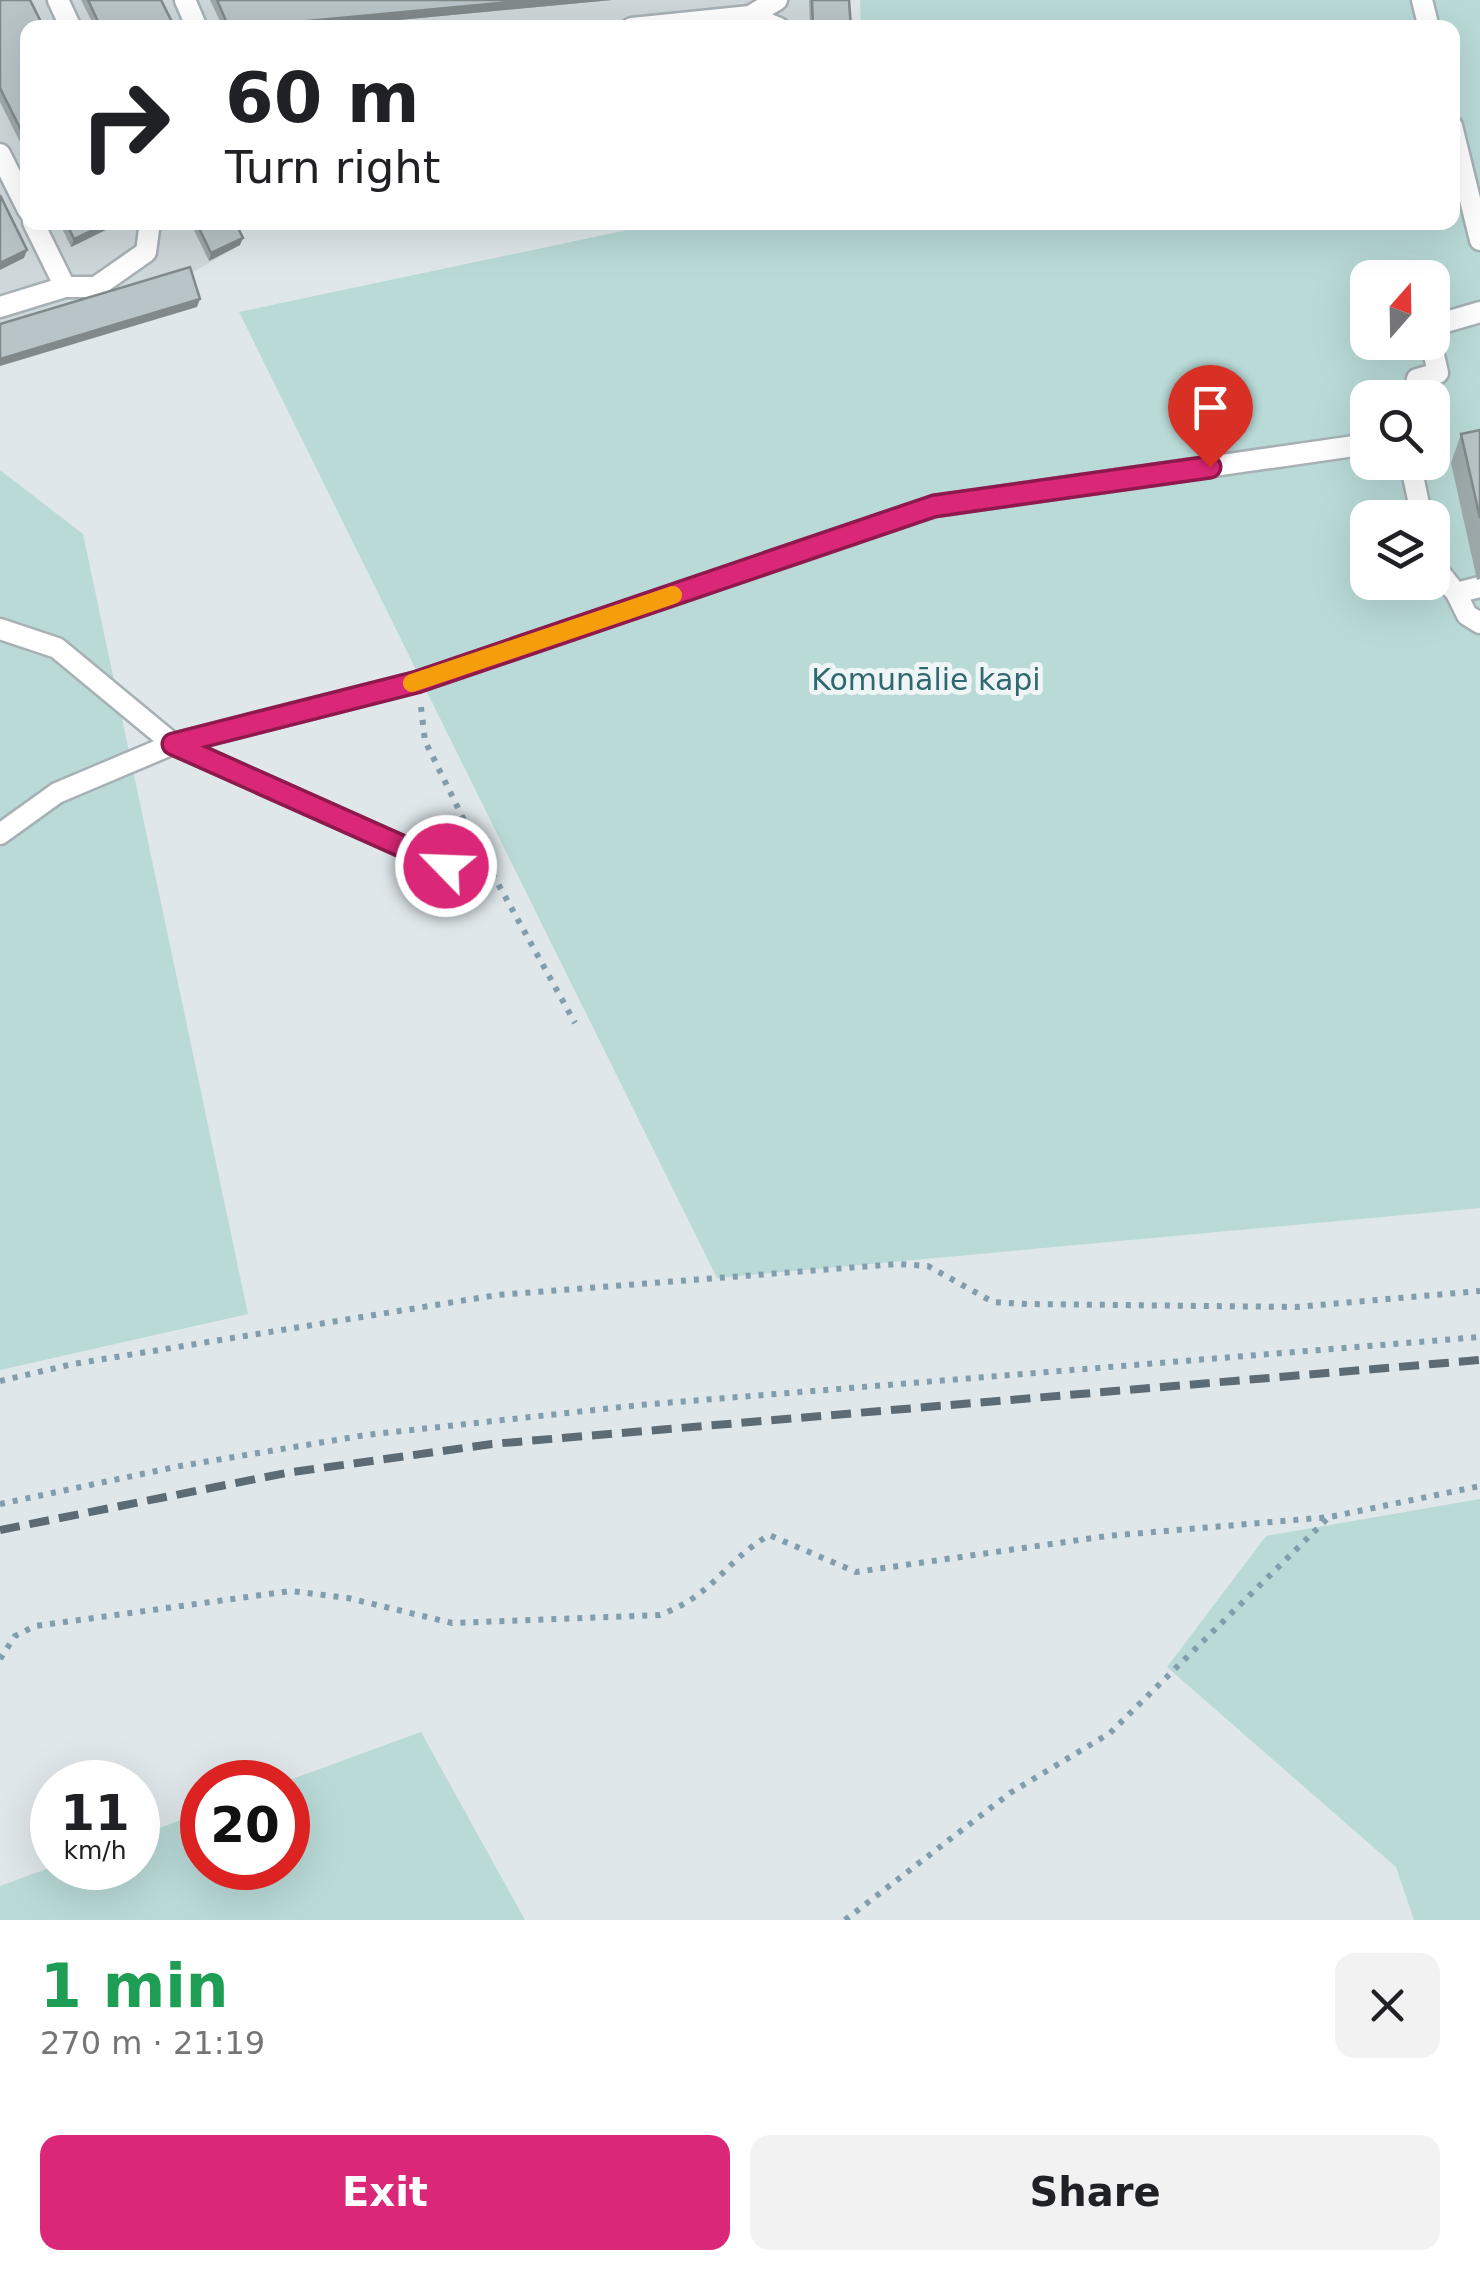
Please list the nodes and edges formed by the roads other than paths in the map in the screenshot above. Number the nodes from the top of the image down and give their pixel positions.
1 (777, 0) edge
2 (750, 16) junction
3 (711, 20) edge
4 (760, 20) edge
5 (0, 154) edge
6 (1460, 159) edge
7 (20, 194) edge
8 (37, 230) edge
9 (149, 230) edge
10 (1480, 240) edge
11 (65, 287) junction
12 (0, 307) edge
13 (1480, 312) edge
14 (1450, 321) edge
15 (1435, 360) edge
16 (1417, 380) edge
17 (1350, 447) edge
18 (1450, 586) edge
19 (1480, 588) edge
20 (1456, 593) junction
21 (1480, 623) edge
22 (0, 629) edge
23 (173, 744) junction
24 (0, 834) edge
25 (474, 840) dead end

1 - 2 lane
2 - 3 lane
2 - 4 lane
5 - 7 lane
6 - 10 lane
8 - 11 lane
9 - 11 lane
11 - 12 lane
13 - 14 lane
15 - 16 lane
17 - 23 lane
18 - 20 lane
19 - 20 lane
20 - 21 lane
22 - 23 lane
23 - 24 lane
23 - 25 lane

